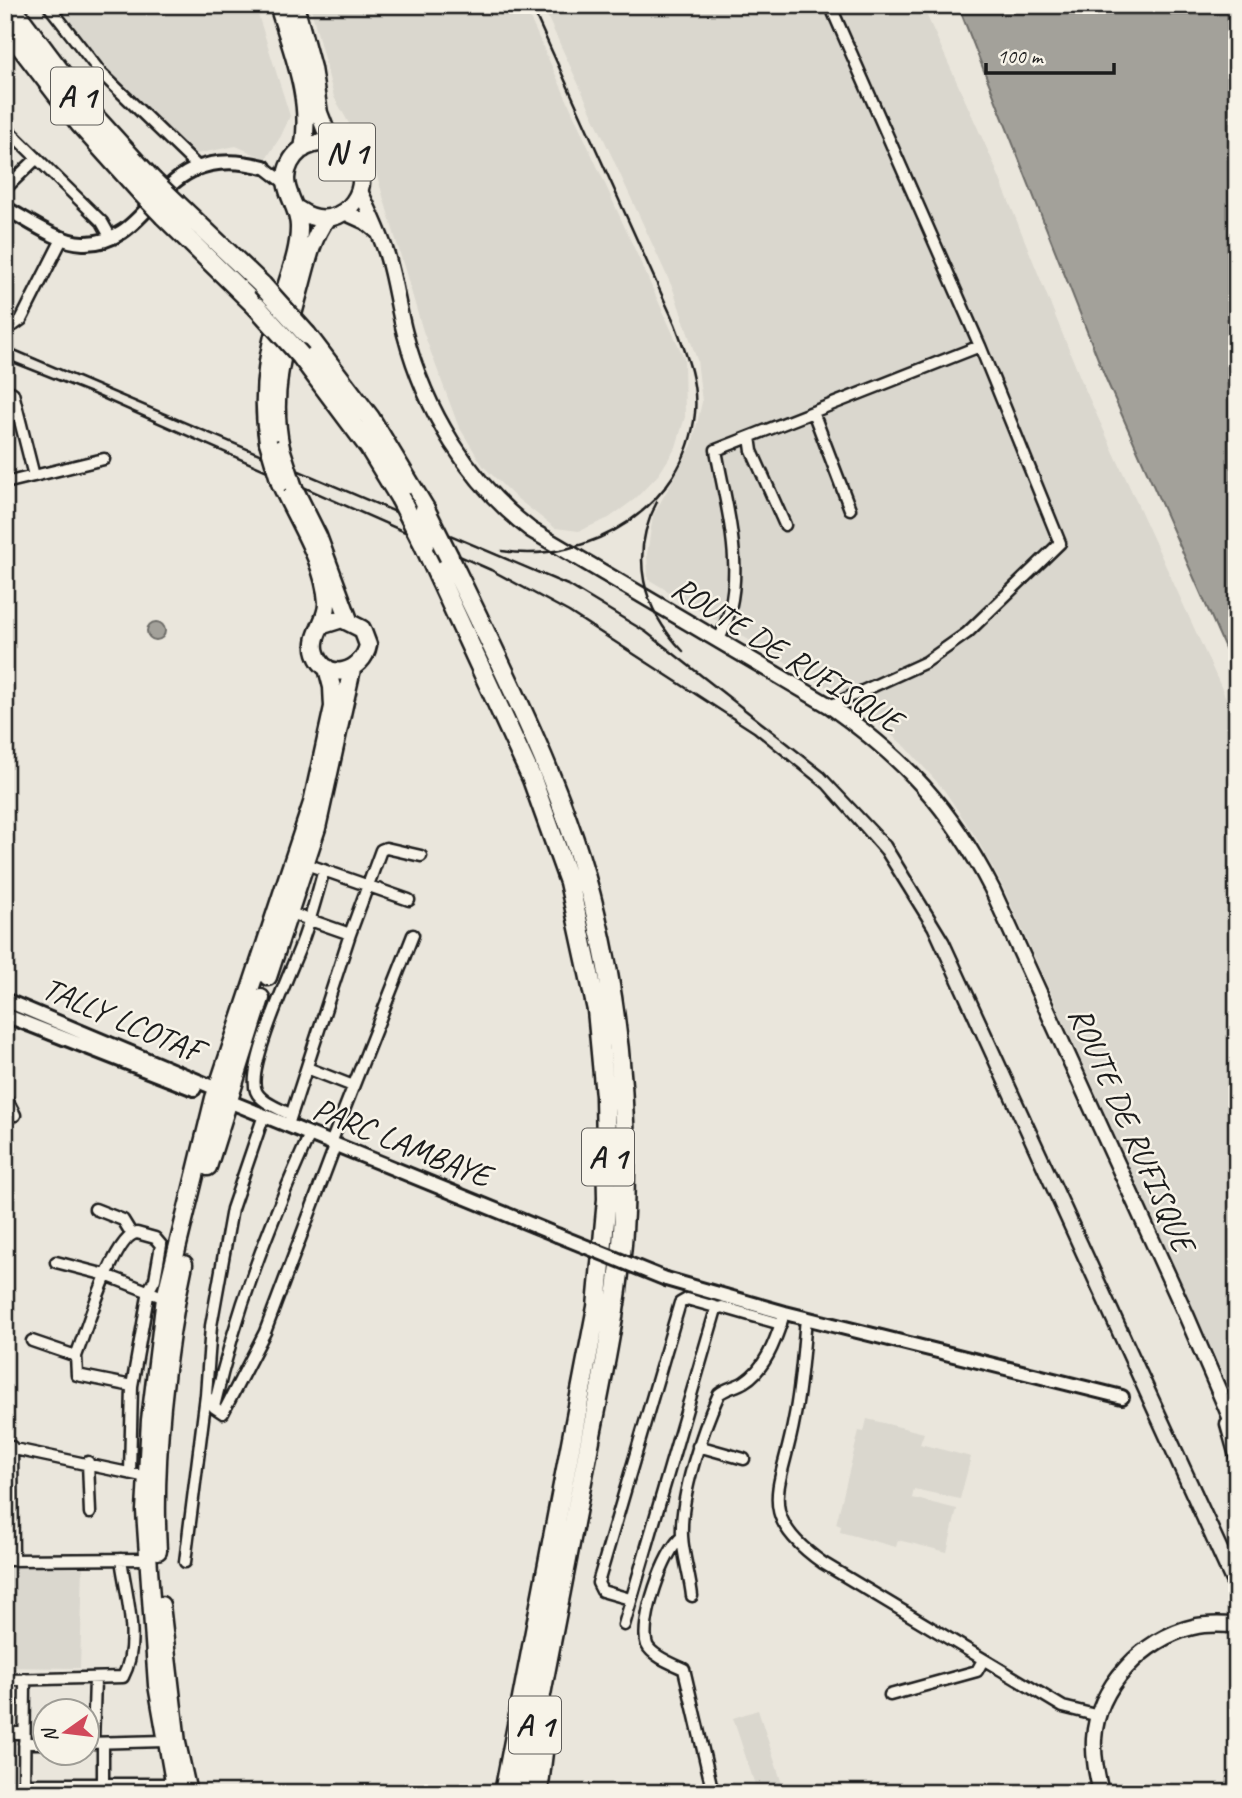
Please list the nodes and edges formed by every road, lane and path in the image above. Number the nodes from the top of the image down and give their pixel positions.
1 (10, 5) edge
2 (48, 5) edge
3 (278, 5) edge
4 (295, 5) edge
5 (830, 5) edge
6 (5, 26) edge
7 (5, 127) edge
8 (331, 144) junction
9 (303, 149) junction
10 (36, 159) junction
11 (289, 164) junction
12 (197, 166) junction
13 (264, 167) junction
14 (286, 184) junction
15 (147, 186) junction
16 (5, 189) edge
17 (360, 191) junction
18 (5, 208) edge
19 (170, 210) junction
20 (299, 210) junction
21 (344, 212) junction
22 (326, 219) junction
23 (379, 233) junction
24 (62, 237) junction
25 (111, 238) junction
26 (5, 321) edge
27 (980, 346) junction
28 (6, 391) edge
29 (813, 412) junction
30 (750, 437) junction
31 (275, 445) junction
32 (104, 459) dead end
33 (34, 476) junction
34 (5, 483) edge
35 (287, 485) junction
36 (850, 509) dead end
37 (785, 525) dead end
38 (349, 620) junction
39 (323, 625) junction
40 (718, 641) junction
41 (327, 668) junction
42 (352, 670) junction
43 (830, 706) junction
44 (421, 856) dead end
45 (306, 864) junction
46 (324, 870) junction
47 (366, 887) junction
48 (409, 900) dead end
49 (290, 913) junction
50 (310, 920) junction
51 (350, 934) junction
52 (413, 935) dead end
53 (5, 1000) edge
54 (5, 1014) edge
55 (307, 1068) junction
56 (353, 1086) junction
57 (5, 1096) edge
58 (219, 1096) junction
59 (15, 1115) dead end
60 (264, 1115) junction
61 (290, 1120) junction
62 (310, 1134) junction
63 (333, 1144) junction
64 (95, 1209) dead end
65 (131, 1233) junction
66 (56, 1262) dead end
67 (106, 1275) junction
68 (149, 1290) junction
69 (165, 1298) junction
70 (719, 1308) junction
71 (783, 1318) junction
72 (806, 1318) junction
73 (32, 1341) dead end
74 (76, 1356) junction
75 (132, 1386) junction
76 (206, 1395) junction
77 (1122, 1397) dead end
78 (1222, 1405) junction
79 (214, 1407) junction
80 (1237, 1433) edge
81 (698, 1446) junction
82 (9, 1447) edge
83 (1237, 1456) edge
84 (744, 1459) dead end
85 (88, 1462) junction
86 (130, 1473) junction
87 (147, 1477) junction
88 (90, 1513) dead end
89 (682, 1537) junction
90 (121, 1559) junction
91 (148, 1559) junction
92 (9, 1560) edge
93 (185, 1562) dead end
94 (692, 1596) dead end
95 (631, 1598) junction
96 (624, 1625) dead end
97 (1234, 1625) edge
98 (549, 1657) junction
99 (983, 1660) junction
100 (25, 1679) junction
101 (95, 1679) junction
102 (5, 1680) edge
103 (890, 1695) dead end
104 (95, 1696) edge
105 (1099, 1716) junction
106 (5, 1733) edge
107 (24, 1738) junction
108 (32, 1740) edge
109 (165, 1741) junction
110 (102, 1743) edge
111 (99, 1766) edge
112 (24, 1788) edge
113 (166, 1788) edge
114 (103, 1789) edge
115 (188, 1793) edge
116 (504, 1793) edge
117 (522, 1793) edge
118 (538, 1793) edge
119 (713, 1793) edge
120 (1101, 1793) edge

1 - 15 highway, A 1
2 - 12 street
3 - 9 highway, N 1
4 - 8 highway, N 1
5 - 27 street
6 - 15 highway, A 1
7 - 10 street
8 - 9 highway, N 1
8 - 17 highway, N 1
9 - 11 highway, N 1
10 - 16 street
10 - 25 street
11 - 13 street
11 - 14 highway, N 1
12 - 13 street
12 - 25 street
13 - 14 street
14 - 20 highway, N 1
15 - 19 highway, A 1, bridge
17 - 21 highway, N 1
17 - 23 main road, ROUTE DE RUFISQUE / N 1
18 - 24 street
19 - 98 highway, A 1, bridge
19 - 116 highway, A 1, bridge
20 - 22 highway, N 1
20 - 31 highway
21 - 22 highway, N 1
21 - 23 main road, N 1
22 - 31 highway
23 - 40 main road, ROUTE DE RUFISQUE / N 1
24 - 25 street
24 - 26 street
27 - 29 street
27 - 43 street
28 - 33 street
29 - 30 street
29 - 36 street
30 - 37 street
30 - 40 street
31 - 35 highway, bridge
32 - 33 street
33 - 34 street
35 - 38 highway
35 - 39 highway
38 - 39 highway
38 - 42 highway
39 - 41 highway
40 - 43 main road, ROUTE DE RUFISQUE / N 1
41 - 42 highway
41 - 58 highway
42 - 45 highway
43 - 78 main road, ROUTE DE RUFISQUE / N 1
44 - 47 street
45 - 46 street
45 - 49 highway
46 - 47 street
46 - 50 street
47 - 48 street
47 - 51 street
49 - 50 street
49 - 58 highway
50 - 51 street
50 - 61 street
51 - 55 street
52 - 56 street
53 - 58 street, TALLY LCOTAF
54 - 58 street, TALLY LCOTAF
55 - 56 street
55 - 61 street
56 - 63 street
57 - 59 street
58 - 60 street, PARC LAMBAYE
58 - 69 highway
58 - 115 highway
60 - 61 street, PARC LAMBAYE
60 - 76 street
61 - 62 street, PARC LAMBAYE
62 - 63 street, PARC LAMBAYE
62 - 79 street
63 - 71 street, PARC LAMBAYE, bridge
63 - 79 street
64 - 65 street
65 - 67 street
65 - 68 street
66 - 67 street
67 - 68 street
67 - 74 street
68 - 69 street
68 - 75 street
69 - 87 highway
70 - 71 street
70 - 95 street
70 - 95 street
71 - 72 street, PARC LAMBAYE
71 - 81 street
72 - 77 street, PARC LAMBAYE
72 - 99 street
73 - 74 street
74 - 75 street
75 - 86 street
76 - 79 street
76 - 93 street
78 - 80 main road, ROUTE DE RUFISQUE / N 1
78 - 83 main road, ROUTE DE RUFISQUE / N 1
81 - 84 street
81 - 89 street
82 - 85 street
82 - 92 street
85 - 86 street
85 - 88 street
86 - 87 street
87 - 91 highway
89 - 94 street
89 - 119 street
90 - 91 street
90 - 92 street
90 - 101 street
91 - 109 highway
95 - 96 street
97 - 105 main road
98 - 117 highway, A 1
98 - 118 highway
99 - 103 street
99 - 105 street
100 - 101 street
100 - 102 street
100 - 107 street
101 - 104 street
105 - 120 main road
106 - 107 street
107 - 108 street
107 - 112 street
109 - 110 street
109 - 113 highway
111 - 114 street
112 - 114 street
113 - 114 street

